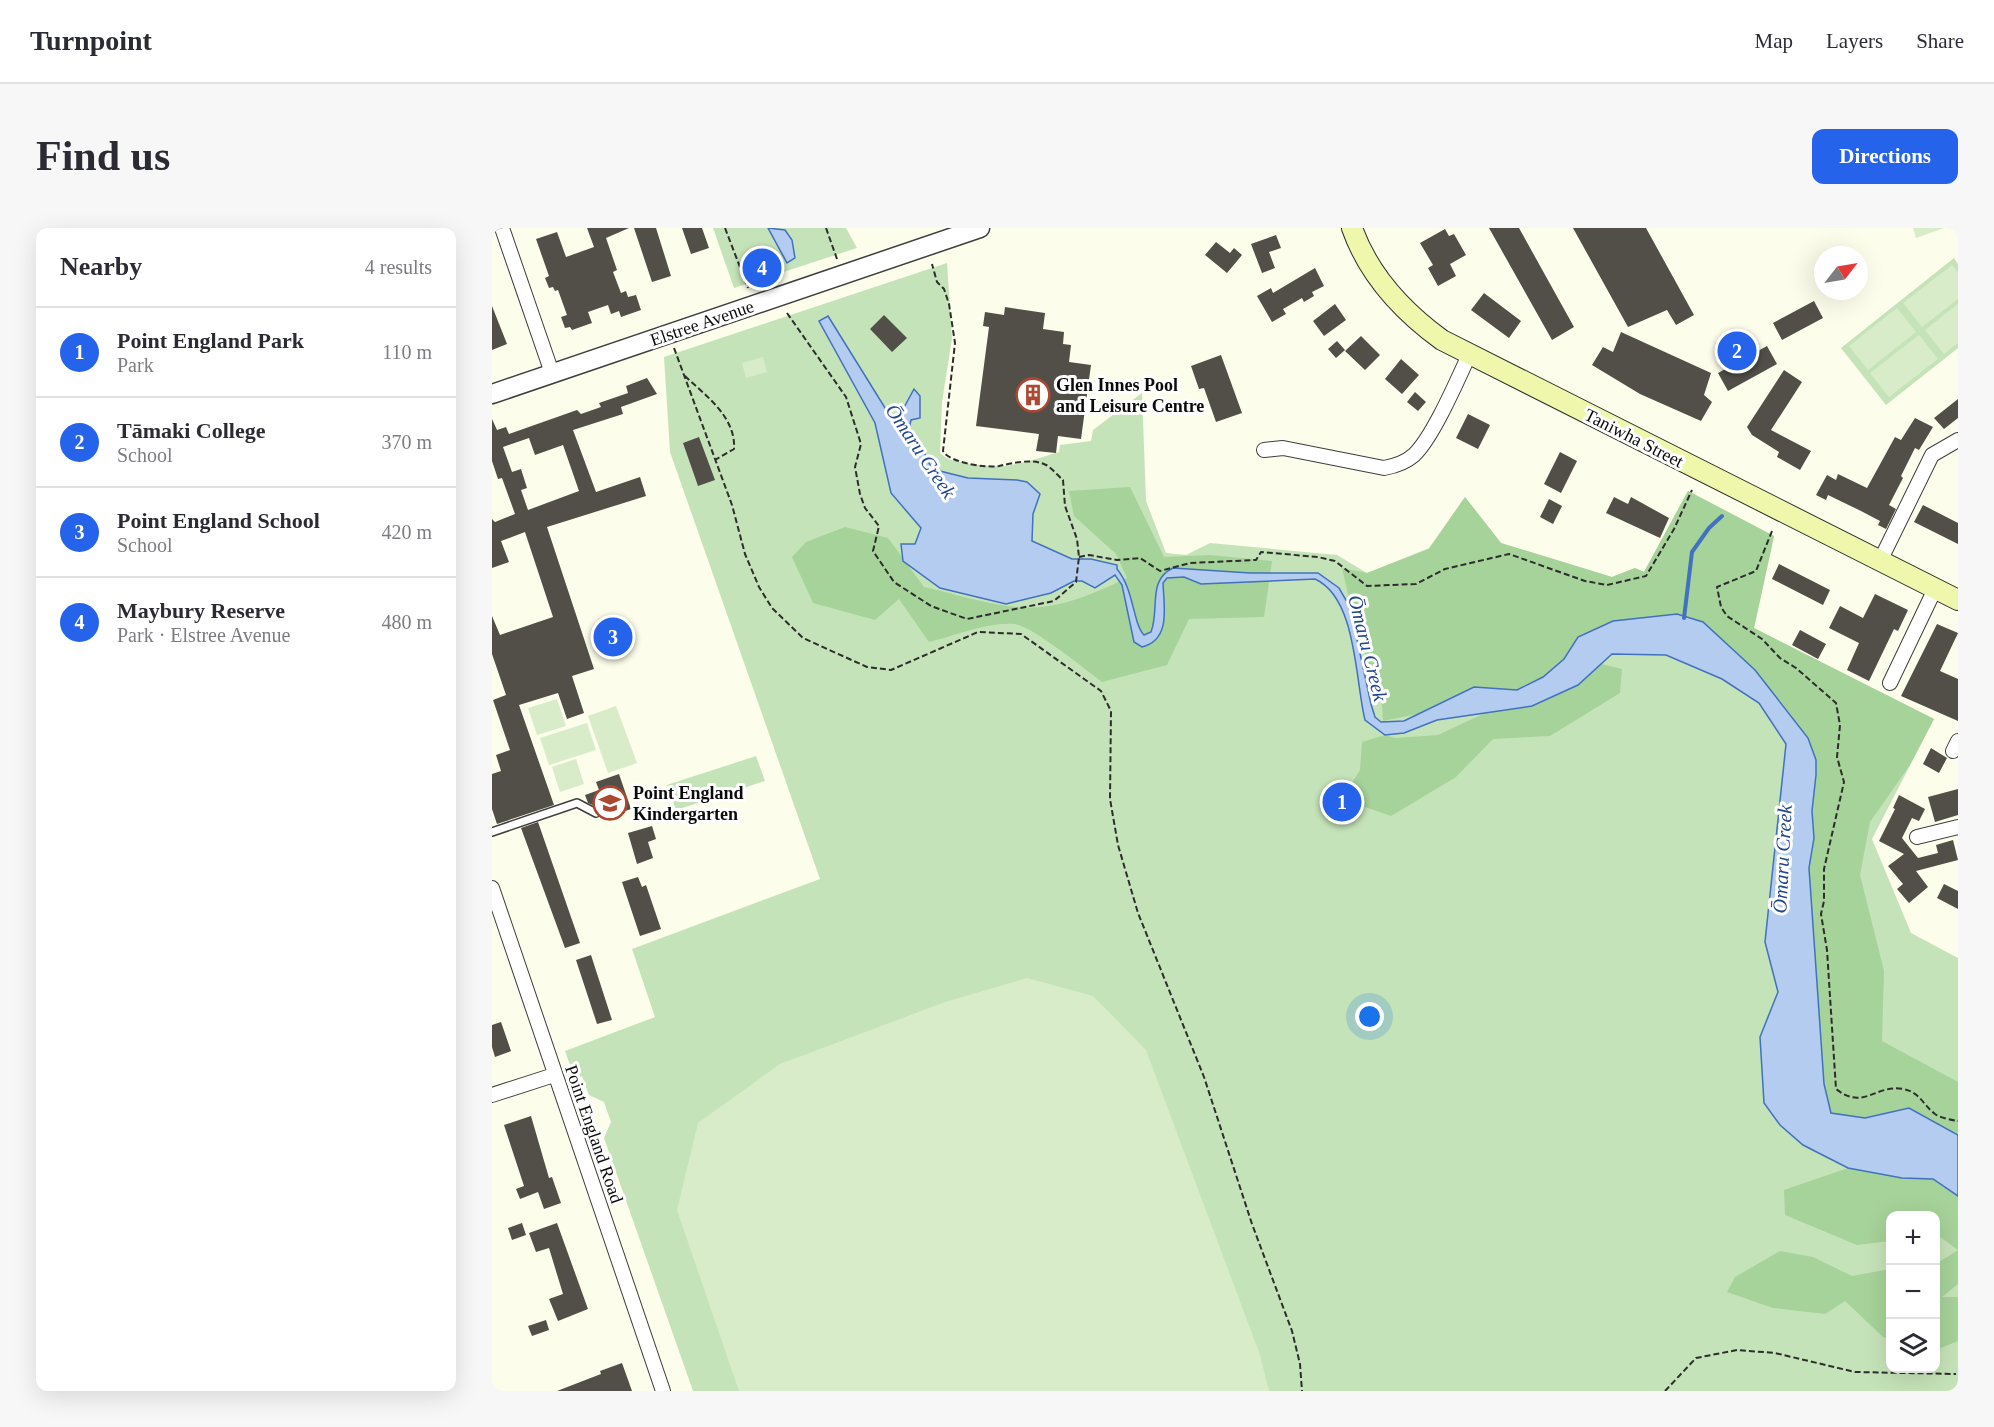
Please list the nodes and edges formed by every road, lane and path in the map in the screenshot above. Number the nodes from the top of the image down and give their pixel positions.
1 (502, 228) edge
2 (725, 228) edge
3 (826, 228) edge
4 (980, 228) edge
5 (1352, 228) edge
6 (932, 264) dead end
7 (842, 274) junction
8 (748, 288) dead end
9 (787, 313) dead end
10 (669, 334) junction
11 (1468, 355) junction
12 (552, 373) junction
13 (684, 374) junction
14 (492, 394) edge
15 (1958, 440) edge
16 (1264, 450) dead end
17 (715, 460) junction
18 (1692, 490) dead end
19 (1772, 531) dead end
20 (1080, 557) junction
21 (1880, 561) junction
22 (1935, 589) junction
23 (1958, 600) edge
24 (1890, 683) dead end
25 (596, 813) dead end
26 (1958, 827) edge
27 (492, 832) edge
28 (1917, 837) dead end
29 (492, 888) edge
30 (554, 1075) junction
31 (492, 1095) edge
32 (1958, 1121) edge
33 (1956, 1374) dead end
34 (663, 1391) edge
35 (1302, 1391) edge
36 (1665, 1391) edge

1 - 12 street
2 - 8 path
3 - 7 path
4 - 7 street, Elstree Avenue
5 - 11 main road, Taniwha Street
6 - 20 path
7 - 10 street, Elstree Avenue
9 - 20 path
10 - 12 street, Elstree Avenue
10 - 13 path
11 - 16 street
11 - 21 main road, Taniwha Street
12 - 14 street, Elstree Avenue
13 - 17 path
13 - 17 path
15 - 21 street
17 - 35 path
18 - 20 path
19 - 32 path
21 - 22 main road, Taniwha Street
22 - 23 main road, Taniwha Street
22 - 24 street
25 - 27 lane
26 - 28 street
29 - 30 street, Point England Road
30 - 31 street
30 - 34 street, Point England Road
33 - 36 path

